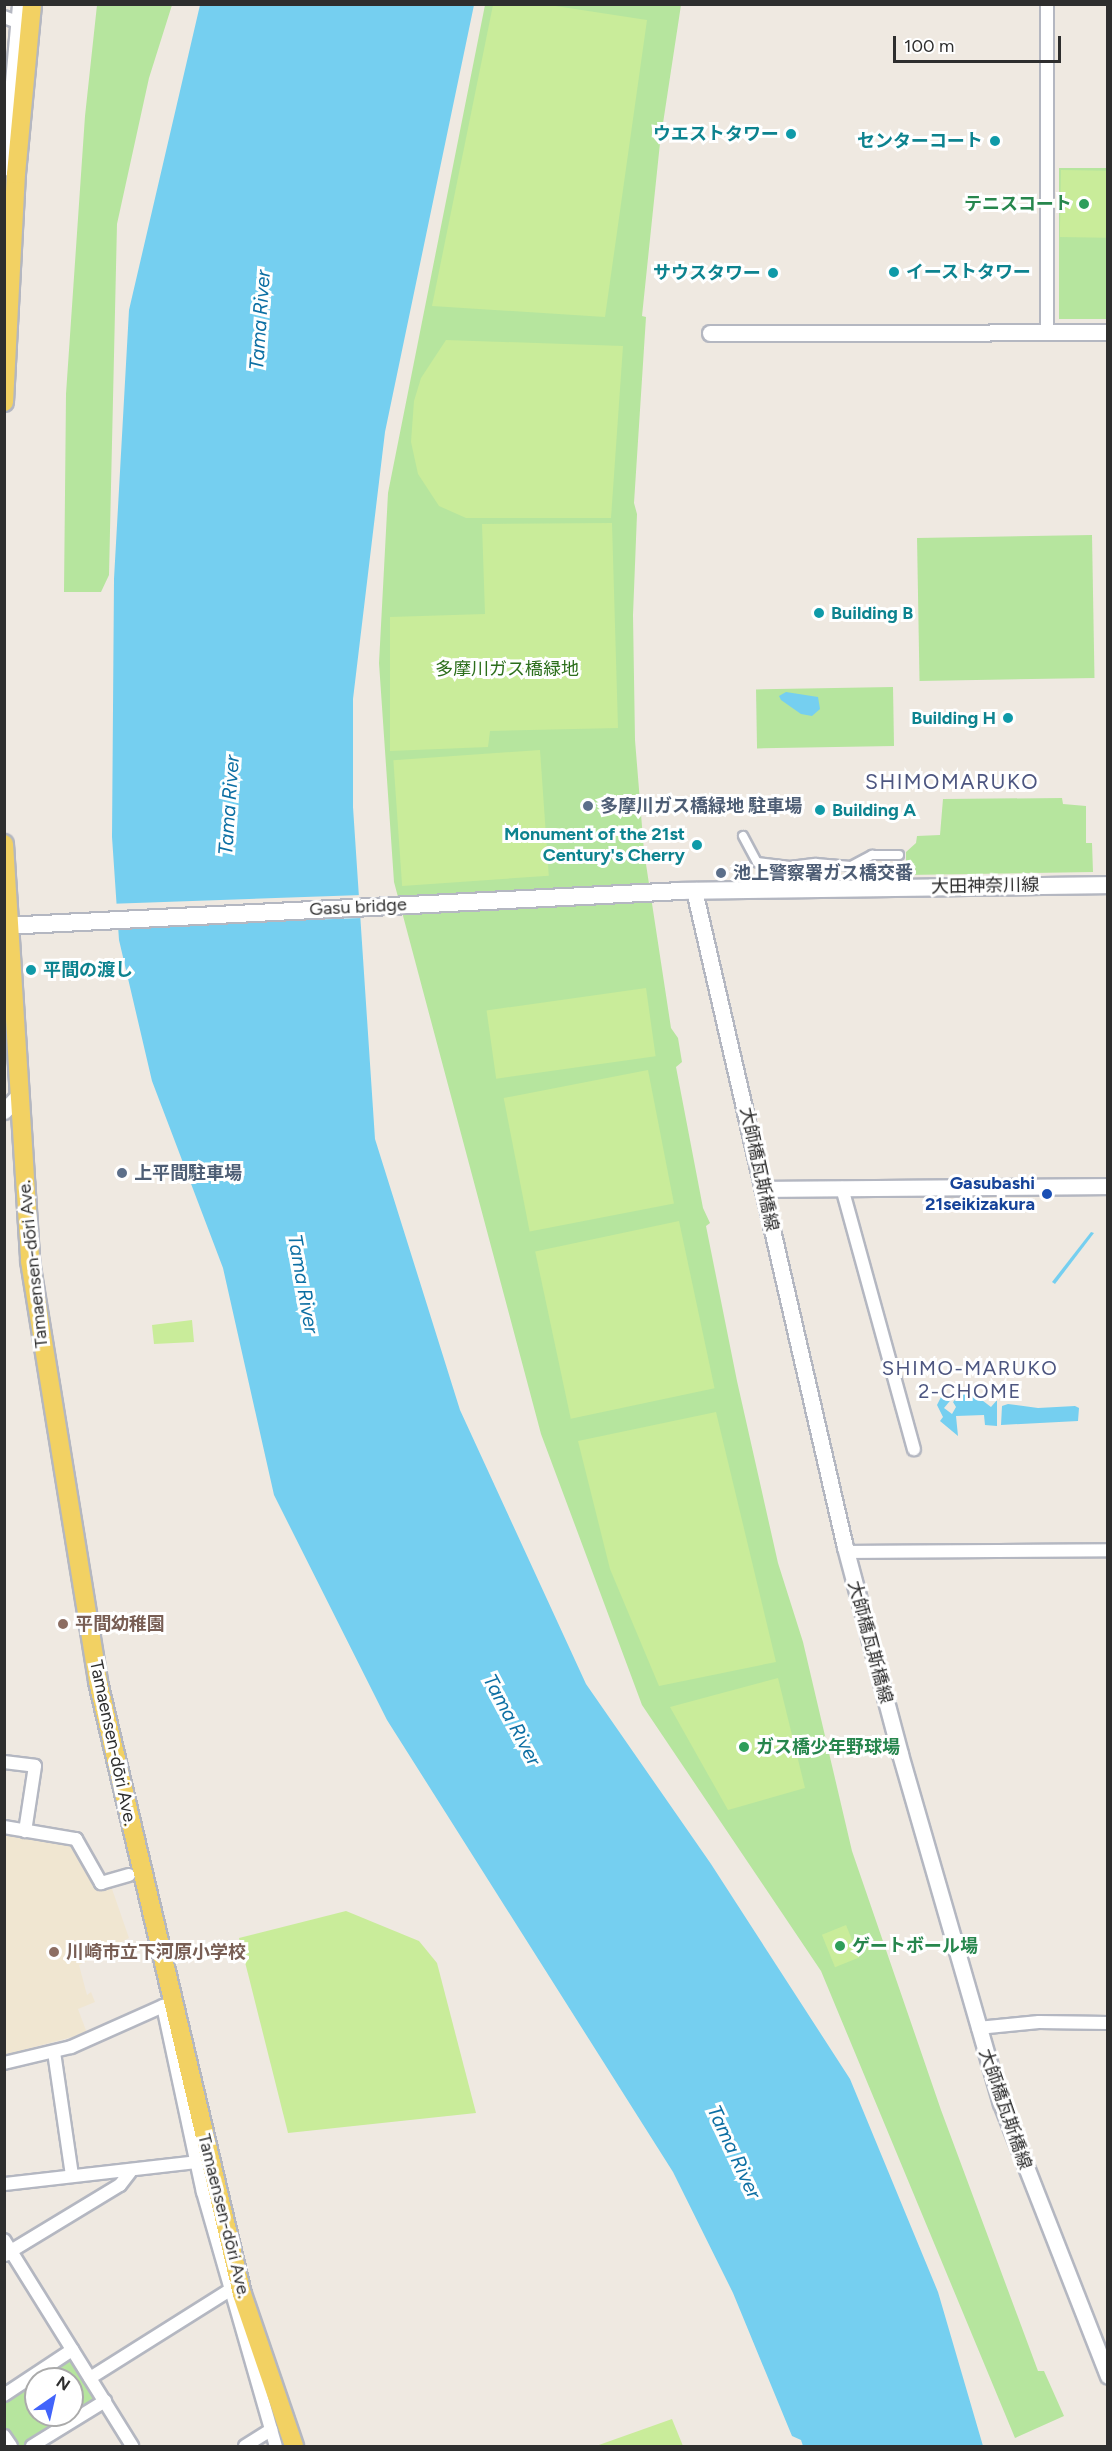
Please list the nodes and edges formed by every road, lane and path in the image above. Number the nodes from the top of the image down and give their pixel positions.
1 (20, 4) edge
2 (32, 4) edge
3 (1047, 4) edge
4 (4, 17) edge
5 (17, 22) junction
6 (9, 70) edge
7 (7, 120) edge
8 (8, 171) edge
9 (7, 290) edge
10 (1047, 332) junction
11 (1107, 332) edge
12 (710, 333) dead end
13 (5, 381) edge
14 (4, 402) edge
15 (743, 836) dead end
16 (4, 844) edge
17 (899, 855) dead end
18 (1107, 885) edge
19 (688, 890) junction
20 (7, 926) edge
21 (9, 1008) edge
22 (17, 1097) junction
23 (4, 1111) edge
24 (1107, 1186) edge
25 (842, 1188) junction
26 (762, 1189) junction
27 (914, 1449) dead end
28 (1107, 1550) edge
29 (846, 1552) junction
30 (4, 1762) edge
31 (4, 1827) edge
32 (25, 1831) junction
33 (129, 1875) dead end
34 (1107, 2023) edge
35 (978, 2028) junction
36 (54, 2052) junction
37 (4, 2063) edge
38 (197, 2162) junction
39 (130, 2172) junction
40 (72, 2176) junction
41 (4, 2184) edge
42 (7, 2248) edge
43 (230, 2290) junction
44 (72, 2350) junction
45 (1107, 2376) edge
46 (90, 2378) junction
47 (4, 2395) edge
48 (105, 2402) junction
49 (272, 2430) junction
50 (4, 2436) edge
51 (11, 2446) edge
52 (32, 2446) edge
53 (132, 2446) edge
54 (245, 2446) edge
55 (276, 2446) edge
56 (294, 2446) edge

1 - 5 street
2 - 8 main road
3 - 10 street
4 - 5 street
5 - 6 street
6 - 7 street
7 - 8 street
8 - 9 main road
9 - 13 main road
10 - 11 street
10 - 12 street
13 - 14 main road
15 - 17 street
16 - 20 main road, Tamaensen-dōri Ave.
18 - 19 main road, 大田神奈川線
19 - 20 main road, Gasu bridge
19 - 26 street, 大師橋瓦斯橋線
20 - 21 main road, Tamaensen-dōri Ave.
21 - 22 main road, Tamaensen-dōri Ave.
22 - 23 street
22 - 56 main road, Tamaensen-dōri Ave.
24 - 25 street
25 - 26 street
25 - 27 street
26 - 29 street, 大師橋瓦斯橋線
28 - 29 street
29 - 35 street, 大師橋瓦斯橋線
30 - 32 street
31 - 32 street
32 - 33 street
34 - 35 street
35 - 45 street, 大師橋瓦斯橋線
36 - 37 street
36 - 38 street
36 - 40 street
38 - 39 street
38 - 43 street
39 - 40 street
39 - 42 street
40 - 41 street
42 - 44 street
43 - 46 street
43 - 49 street
44 - 46 street
44 - 47 street
46 - 48 street
48 - 52 street
48 - 53 street
49 - 54 street
49 - 55 street
50 - 51 street

